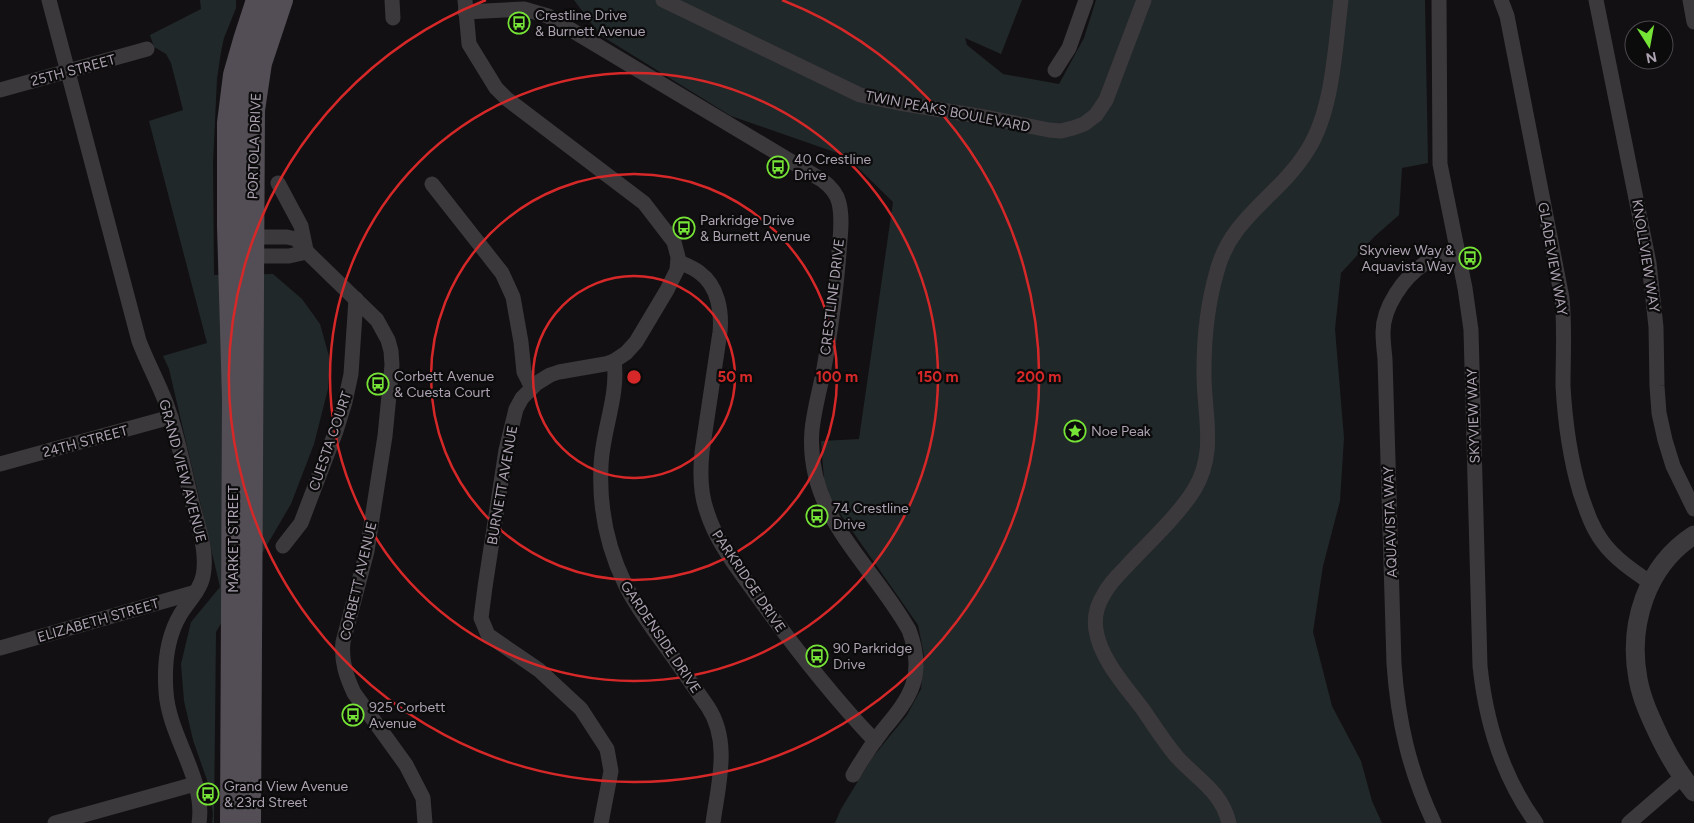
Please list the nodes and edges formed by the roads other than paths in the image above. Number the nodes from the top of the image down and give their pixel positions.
1 (49, 0) edge
2 (258, 0) edge
3 (281, 0) edge
4 (392, 0) edge
5 (663, 0) edge
6 (1086, 0) edge
7 (1144, 0) edge
8 (1341, 0) edge
9 (1439, 0) edge
10 (1501, 0) edge
11 (1596, 0) edge
12 (1690, 0) edge
13 (465, 6) edge
14 (393, 18) dead end
15 (1694, 22) edge
16 (147, 50) dead end
17 (1055, 70) dead end
18 (68, 71) junction
19 (0, 90) edge
20 (278, 183) dead end
21 (432, 184) dead end
22 (307, 252) junction
23 (1457, 253) junction
24 (241, 256) junction
25 (679, 262) junction
26 (356, 299) junction
27 (614, 361) junction
28 (532, 388) junction
29 (171, 417) junction
30 (0, 464) edge
31 (1694, 509) edge
32 (1694, 535) edge
33 (283, 546) dead end
34 (1651, 583) junction
35 (196, 592) junction
36 (0, 648) edge
37 (874, 741) junction
38 (853, 775) dead end
39 (1682, 777) junction
40 (196, 784) junction
41 (1694, 792) edge
42 (428, 822) edge
43 (55, 823) edge
44 (199, 823) edge
45 (232, 823) edge
46 (249, 823) edge
47 (601, 823) edge
48 (713, 823) edge
49 (1229, 823) edge
50 (1434, 823) edge
51 (1536, 823) edge
52 (1629, 823) edge

1 - 18 street, GRAND VIEW AVENUE
2 - 24 main road, PORTOLA DRIVE
3 - 24 main road, PORTOLA DRIVE
4 - 14 street
5 - 7 street, TWIN PEAKS BOULEVARD
6 - 17 street
8 - 49 street
9 - 23 street, SKYVIEW WAY
10 - 34 street, GLADEVIEW WAY
11 - 31 street, KNOLLVIEW WAY
12 - 15 street
13 - 25 street
13 - 37 street, CRESTLINE DRIVE
16 - 18 street, 25TH STREET
18 - 19 street, 25TH STREET
18 - 29 street, GRAND VIEW AVENUE
20 - 22 street, PORTOLA DRIVE
21 - 28 street
22 - 24 street
22 - 26 street
23 - 50 street, AQUAVISTA WAY
23 - 51 street, SKYVIEW WAY
24 - 45 main road, MARKET STREET
24 - 46 main road, MARKET STREET
25 - 27 street, BURNETT AVENUE
25 - 37 street, PARKRIDGE DRIVE
26 - 33 street, CUESTA COURT
26 - 42 street, CORBETT AVENUE
27 - 28 street, BURNETT AVENUE
27 - 48 street, GARDENSIDE DRIVE
28 - 47 street, BURNETT AVENUE
29 - 30 street, 24TH STREET
29 - 35 street, GRAND VIEW AVENUE
32 - 34 street
34 - 39 street
35 - 36 street, ELIZABETH STREET
35 - 40 street, GRAND VIEW AVENUE
37 - 38 street, CRESTLINE DRIVE
39 - 41 street
39 - 52 street
40 - 43 street
40 - 44 street, GRAND VIEW AVENUE

